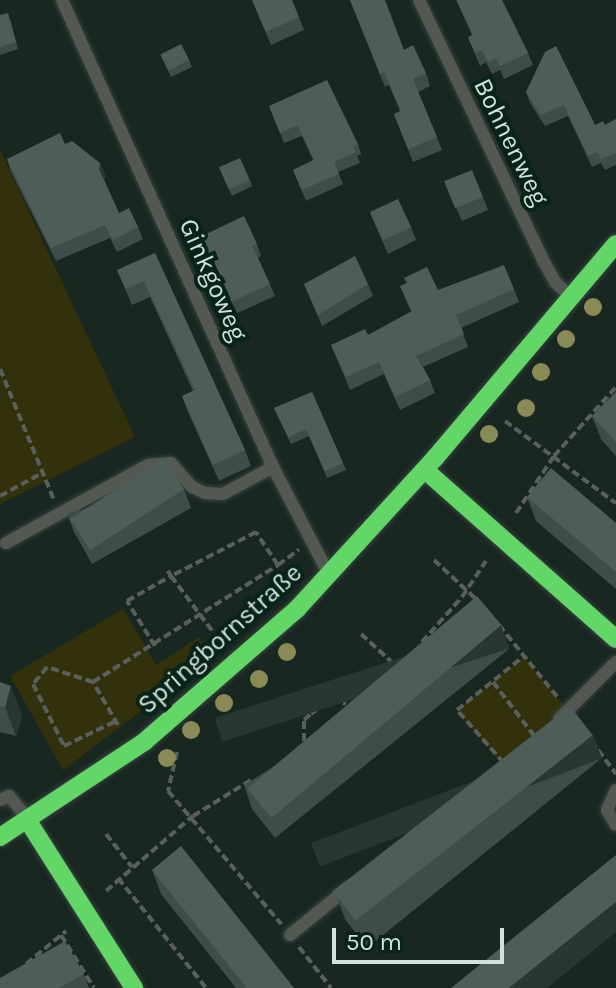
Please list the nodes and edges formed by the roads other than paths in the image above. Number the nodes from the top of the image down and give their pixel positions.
1 (62, 0) edge
2 (419, 0) edge
3 (616, 244) edge
4 (571, 297) junction
5 (273, 467) junction
6 (425, 470) junction
7 (6, 543) dead end
8 (330, 575) junction
9 (616, 639) edge
10 (616, 662) edge
11 (535, 738) edge
12 (616, 790) edge
13 (0, 800) edge
14 (28, 821) junction
15 (616, 825) edge
16 (0, 837) edge
17 (361, 878) edge
18 (290, 935) road end
19 (134, 988) edge

1 - 5 lane, Ginkgoweg
2 - 4 lane, Bohnenweg
3 - 4 street, Springbornstraße
4 - 6 street, Springbornstraße
5 - 7 lane
5 - 8 lane, Ginkgoweg
6 - 8 street, Springbornstraße
6 - 9 street
8 - 14 street, Springbornstraße
10 - 11 lane
12 - 15 lane
13 - 14 lane
14 - 16 street, Springbornstraße
14 - 19 street
17 - 18 lane

